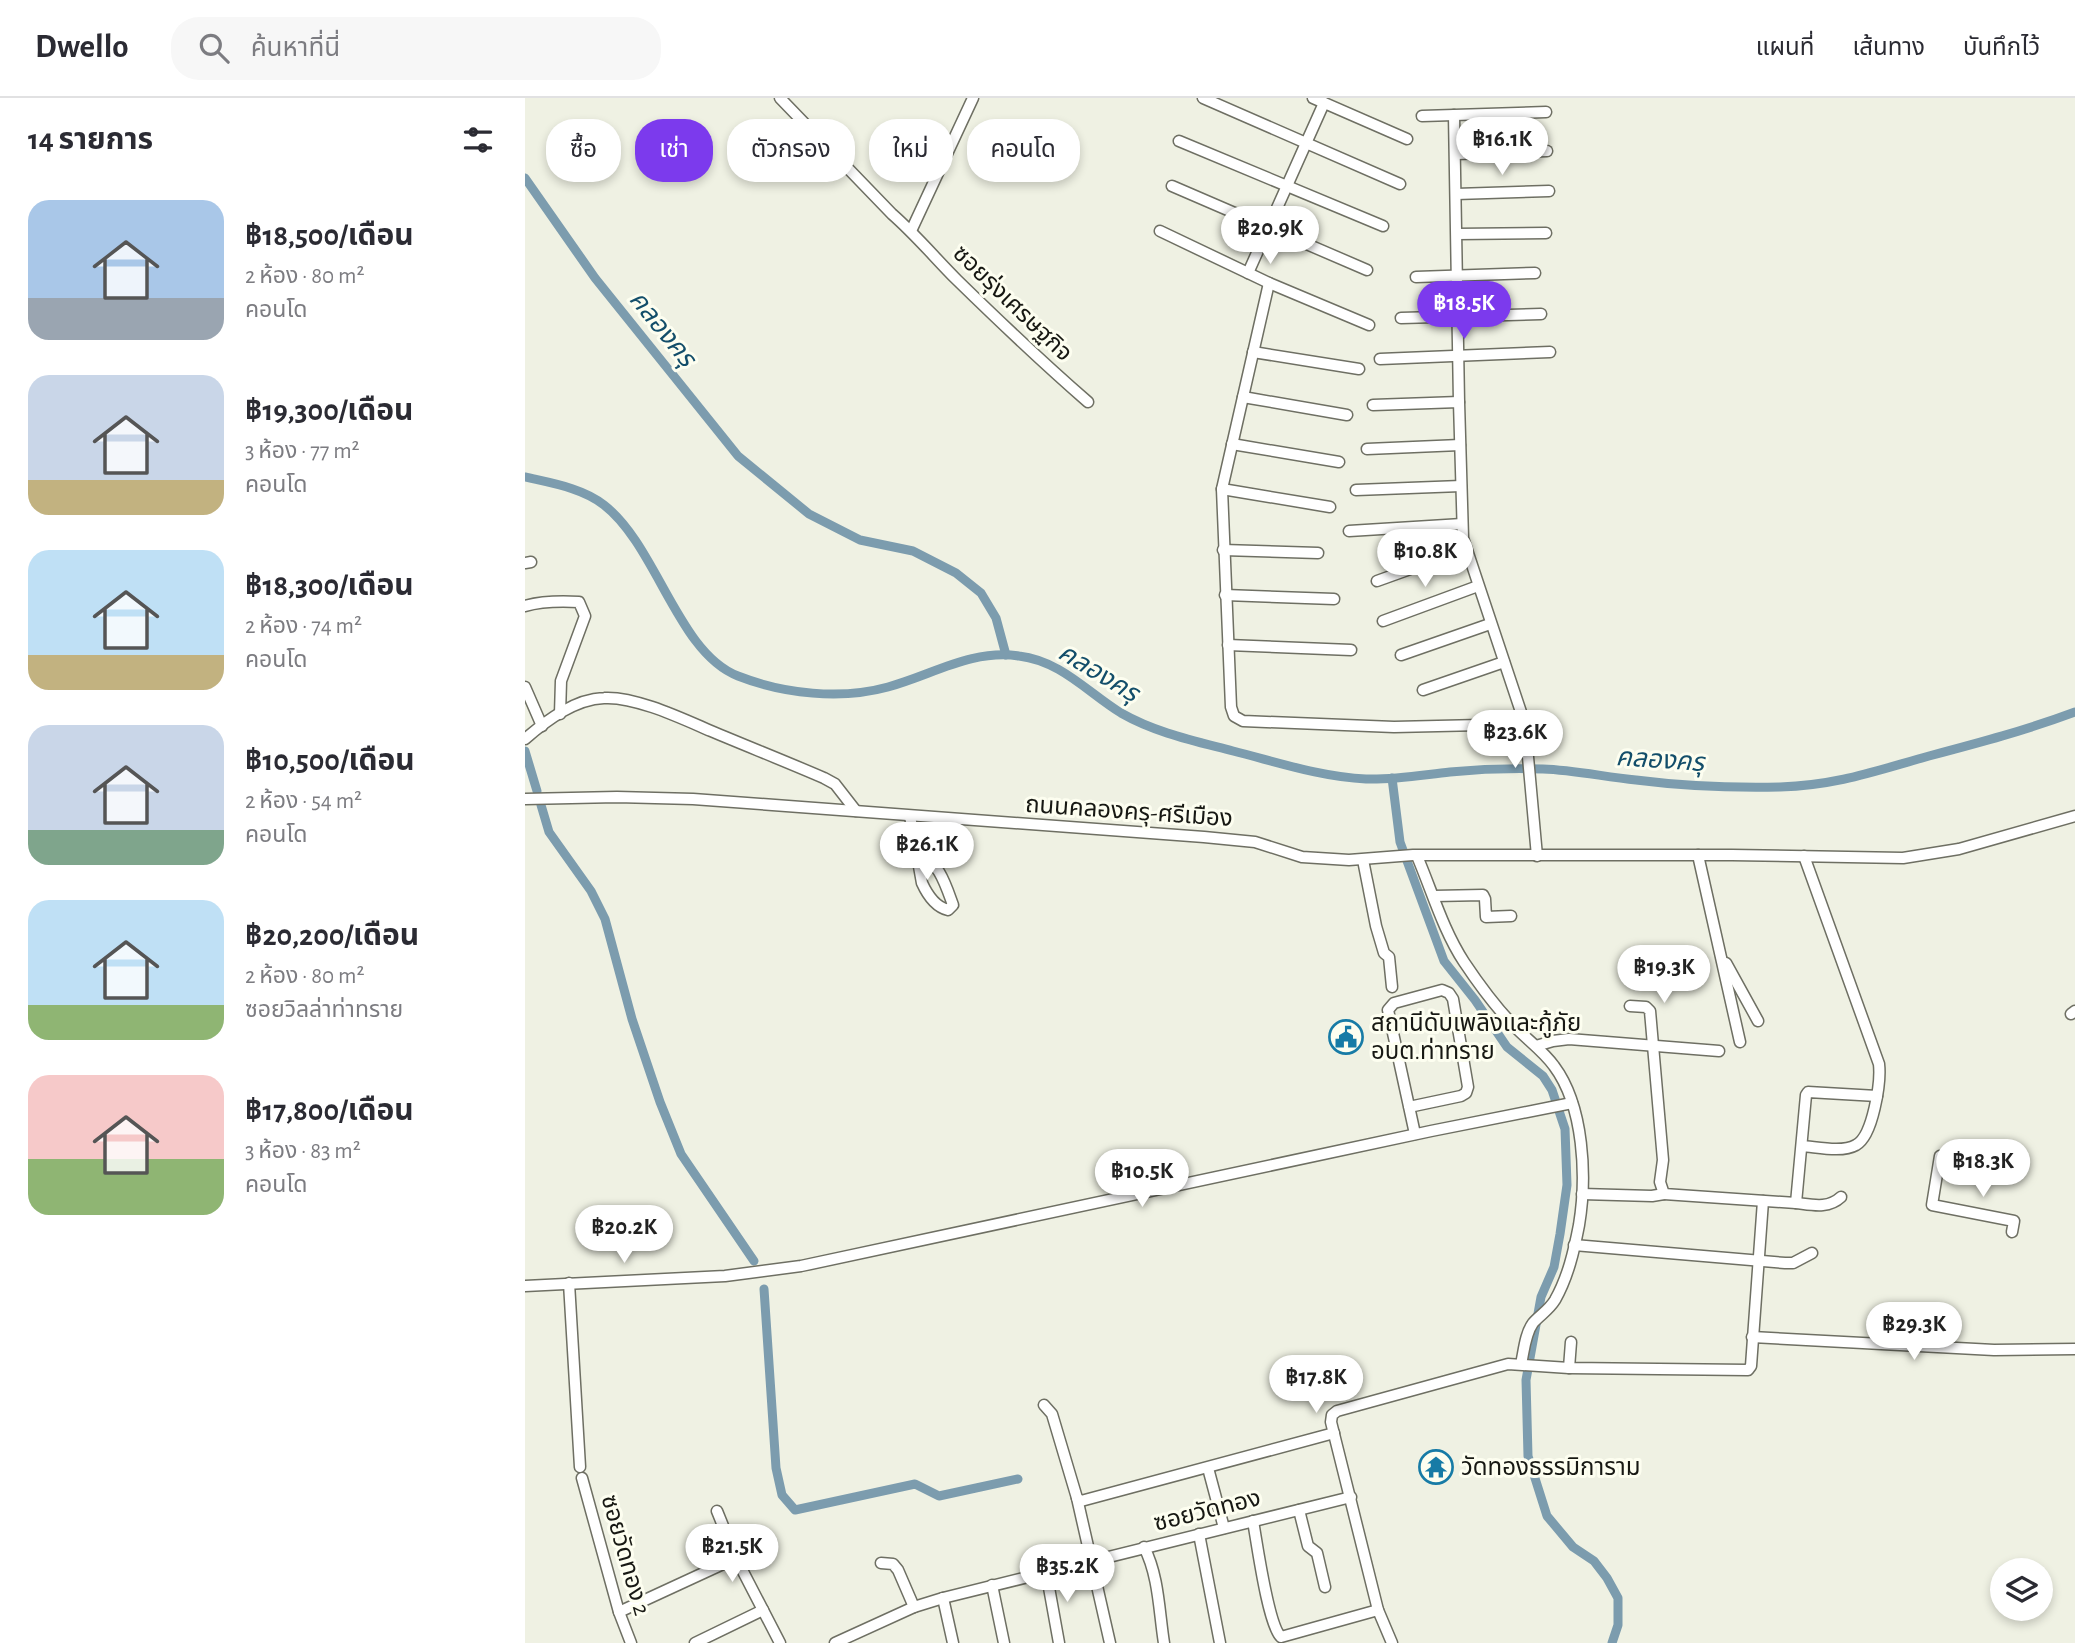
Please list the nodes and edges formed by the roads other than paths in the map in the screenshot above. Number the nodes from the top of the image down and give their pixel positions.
1 (781, 98) edge
2 (973, 98) edge
3 (1203, 98) edge
4 (1313, 98) edge
5 (1324, 103) junction
6 (1546, 112) dead end
7 (1454, 114) junction
8 (1422, 116) dead end
9 (1408, 139) dead end
10 (1179, 141) dead end
11 (1305, 143) junction
12 (1547, 151) dead end
13 (1456, 153) junction
14 (1400, 184) dead end
15 (1173, 186) dead end
16 (1286, 186) junction
17 (1549, 191) dead end
18 (1456, 194) junction
19 (1383, 226) dead end
20 (1268, 227) junction
21 (911, 231) junction
22 (1160, 231) dead end
23 (1546, 233) dead end
24 (1457, 234) junction
25 (1367, 270) dead end
26 (1248, 273) junction
27 (1535, 273) dead end
28 (1457, 276) junction
29 (1416, 277) dead end
30 (1269, 283) junction
31 (1541, 314) dead end
32 (1458, 316) junction
33 (1401, 318) dead end
34 (1369, 325) dead end
35 (1253, 352) junction
36 (1550, 352) dead end
37 (1460, 356) junction
38 (1380, 359) dead end
39 (1359, 369) dead end
40 (1243, 397) junction
41 (1089, 402) dead end
42 (1459, 402) junction
43 (1373, 405) dead end
44 (1347, 415) dead end
45 (1232, 444) junction
46 (1460, 445) junction
47 (1367, 449) dead end
48 (1339, 462) dead end
49 (1461, 486) junction
50 (1222, 489) junction
51 (1356, 490) dead end
52 (1330, 507) dead end
53 (1462, 524) junction
54 (1349, 531) dead end
55 (1466, 548) junction
56 (1223, 550) junction
57 (1318, 553) dead end
58 (1377, 581) dead end
59 (1478, 586) junction
60 (1225, 595) junction
61 (1334, 599) dead end
62 (525, 606) edge
63 (1383, 621) dead end
64 (1490, 624) junction
65 (1228, 645) junction
66 (1351, 650) dead end
67 (1401, 655) dead end
68 (1504, 662) junction
69 (525, 687) edge
70 (1423, 690) dead end
71 (559, 714) junction
72 (1525, 724) junction
73 (542, 726) junction
74 (525, 738) edge
75 (525, 799) edge
76 (856, 811) junction
77 (910, 816) junction
78 (2075, 816) edge
79 (918, 853) junction
80 (1415, 855) junction
81 (1698, 855) junction
82 (1537, 856) junction
83 (1804, 856) junction
84 (1363, 860) junction
85 (1434, 896) junction
86 (1511, 916) dead end
87 (1722, 957) junction
88 (1392, 987) dead end
89 (1630, 1006) dead end
90 (1758, 1021) dead end
91 (1740, 1042) dead end
92 (1536, 1046) junction
93 (1653, 1046) junction
94 (1719, 1051) dead end
95 (1877, 1096) junction
96 (1570, 1103) junction
97 (1409, 1107) junction
98 (1415, 1134) junction
99 (1802, 1146) junction
100 (1940, 1156) dead end
101 (1581, 1194) junction
102 (1664, 1194) junction
103 (1842, 1197) dead end
104 (1763, 1201) junction
105 (1796, 1203) junction
106 (2013, 1232) dead end
107 (1574, 1245) junction
108 (1812, 1253) dead end
109 (1760, 1262) junction
110 (569, 1283) junction
111 (525, 1286) edge
112 (1752, 1337) junction
113 (1571, 1342) dead end
114 (2075, 1349) edge
115 (1527, 1364) junction
116 (1569, 1368) junction
117 (1044, 1405) dead end
118 (1333, 1433) junction
119 (580, 1467) dead end
120 (1208, 1468) junction
121 (582, 1478) dead end
122 (1350, 1497) junction
123 (1077, 1498) junction
124 (1299, 1510) junction
125 (717, 1511) dead end
126 (1253, 1521) junction
127 (1224, 1528) junction
128 (1199, 1534) junction
129 (1144, 1547) junction
130 (736, 1558) junction
131 (1091, 1560) junction
132 (881, 1563) dead end
133 (1046, 1571) junction
134 (992, 1585) junction
135 (1325, 1587) dead end
136 (943, 1598) junction
137 (914, 1607) junction
138 (763, 1610) junction
139 (1378, 1610) junction
140 (618, 1612) junction
141 (859, 1639) edge
142 (631, 1643) edge
143 (695, 1643) edge
144 (780, 1643) edge
145 (835, 1643) edge
146 (953, 1643) edge
147 (1004, 1643) edge
148 (1059, 1643) edge
149 (1110, 1643) edge
150 (1164, 1643) edge
151 (1220, 1643) edge
152 (1392, 1643) edge

1 - 21 street, ซอยรุ่งเศรษฐกิจ
2 - 21 street
3 - 11 street
4 - 5 street
5 - 9 street
5 - 11 street
6 - 7 street
7 - 8 street
7 - 13 street
10 - 16 street
11 - 14 street
11 - 16 street
12 - 13 street
13 - 18 street
15 - 20 street
16 - 19 street
16 - 20 street
17 - 18 street
18 - 24 street
20 - 25 street
20 - 26 street
21 - 41 street, ซอยรุ่งเศรษฐกิจ
22 - 26 street
23 - 24 street
24 - 28 street
26 - 30 street
27 - 28 street
28 - 29 street
28 - 32 street
30 - 34 street
30 - 35 street
31 - 32 street
32 - 33 street
32 - 37 street
35 - 39 street
35 - 40 street
36 - 37 street
37 - 38 street
37 - 42 street
40 - 44 street
40 - 45 street
42 - 43 street
42 - 46 street
45 - 48 street
45 - 50 street
46 - 47 street
46 - 49 street
49 - 51 street
49 - 53 street
50 - 52 street
50 - 56 street
53 - 54 street
53 - 55 street
55 - 58 street
55 - 59 street
56 - 57 street
56 - 60 street
59 - 63 street
59 - 64 street
60 - 61 street
60 - 65 street
62 - 71 street
64 - 67 street
64 - 68 street
65 - 66 street
65 - 72 street
68 - 70 street
68 - 72 street
69 - 73 street
71 - 73 street
71 - 76 street
72 - 82 street
73 - 74 street
75 - 76 street, ถนนคลองครุ-ศรีเมือง
76 - 77 street, ถนนคลองครุ-ศรีเมือง
77 - 79 street
77 - 84 street, ถนนคลองครุ-ศรีเมือง
78 - 83 street, ถนนคลองครุ-ศรีเมือง
79 - 79 street
80 - 82 street, ถนนคลองครุ-ศรีเมือง
80 - 84 street, ถนนคลองครุ-ศรีเมือง
80 - 85 street
81 - 82 street, ถนนคลองครุ-ศรีเมือง
81 - 83 street, ถนนคลองครุ-ศรีเมือง
81 - 87 street
83 - 95 street
84 - 88 street
85 - 86 street
85 - 92 street
87 - 90 street
87 - 91 street
89 - 93 street
92 - 93 street
92 - 96 street
93 - 94 street
93 - 102 street
95 - 99 street
95 - 99 street
96 - 98 street
96 - 101 street
97 - 97 street
97 - 98 street
98 - 110 street
99 - 105 street
100 - 106 street
101 - 102 street
101 - 107 street
102 - 104 street
103 - 105 street
104 - 105 street
104 - 109 street
107 - 109 street
107 - 115 street
108 - 109 street
109 - 112 street
110 - 111 street
110 - 119 street
112 - 114 street
112 - 116 street
113 - 116 street
115 - 116 street
115 - 118 street
117 - 123 street
118 - 120 street
118 - 122 street
120 - 123 street
120 - 127 street
121 - 140 street, ซอยวัดทอง 2
122 - 124 street, ซอยวัดทอง
122 - 139 street
123 - 131 street
124 - 126 street, ซอยวัดทอง
124 - 135 street
125 - 130 street
126 - 127 street, ซอยวัดทอง
126 - 139 street
127 - 128 street, ซอยวัดทอง
128 - 129 street, ซอยวัดทอง
128 - 151 street
129 - 131 street, ซอยวัดทอง
129 - 150 street
130 - 138 street
130 - 140 street
131 - 133 street, ซอยวัดทอง
131 - 149 street
132 - 137 street
133 - 134 street, ซอยวัดทอง
133 - 148 street
134 - 136 street, ซอยวัดทอง
134 - 147 street
136 - 137 street, ซอยวัดทอง
136 - 146 street
137 - 141 street, ซอยวัดทอง
138 - 143 street
138 - 144 street
139 - 152 street
140 - 142 street, ซอยวัดทอง 2
141 - 145 street, ซอยวัดทอง

